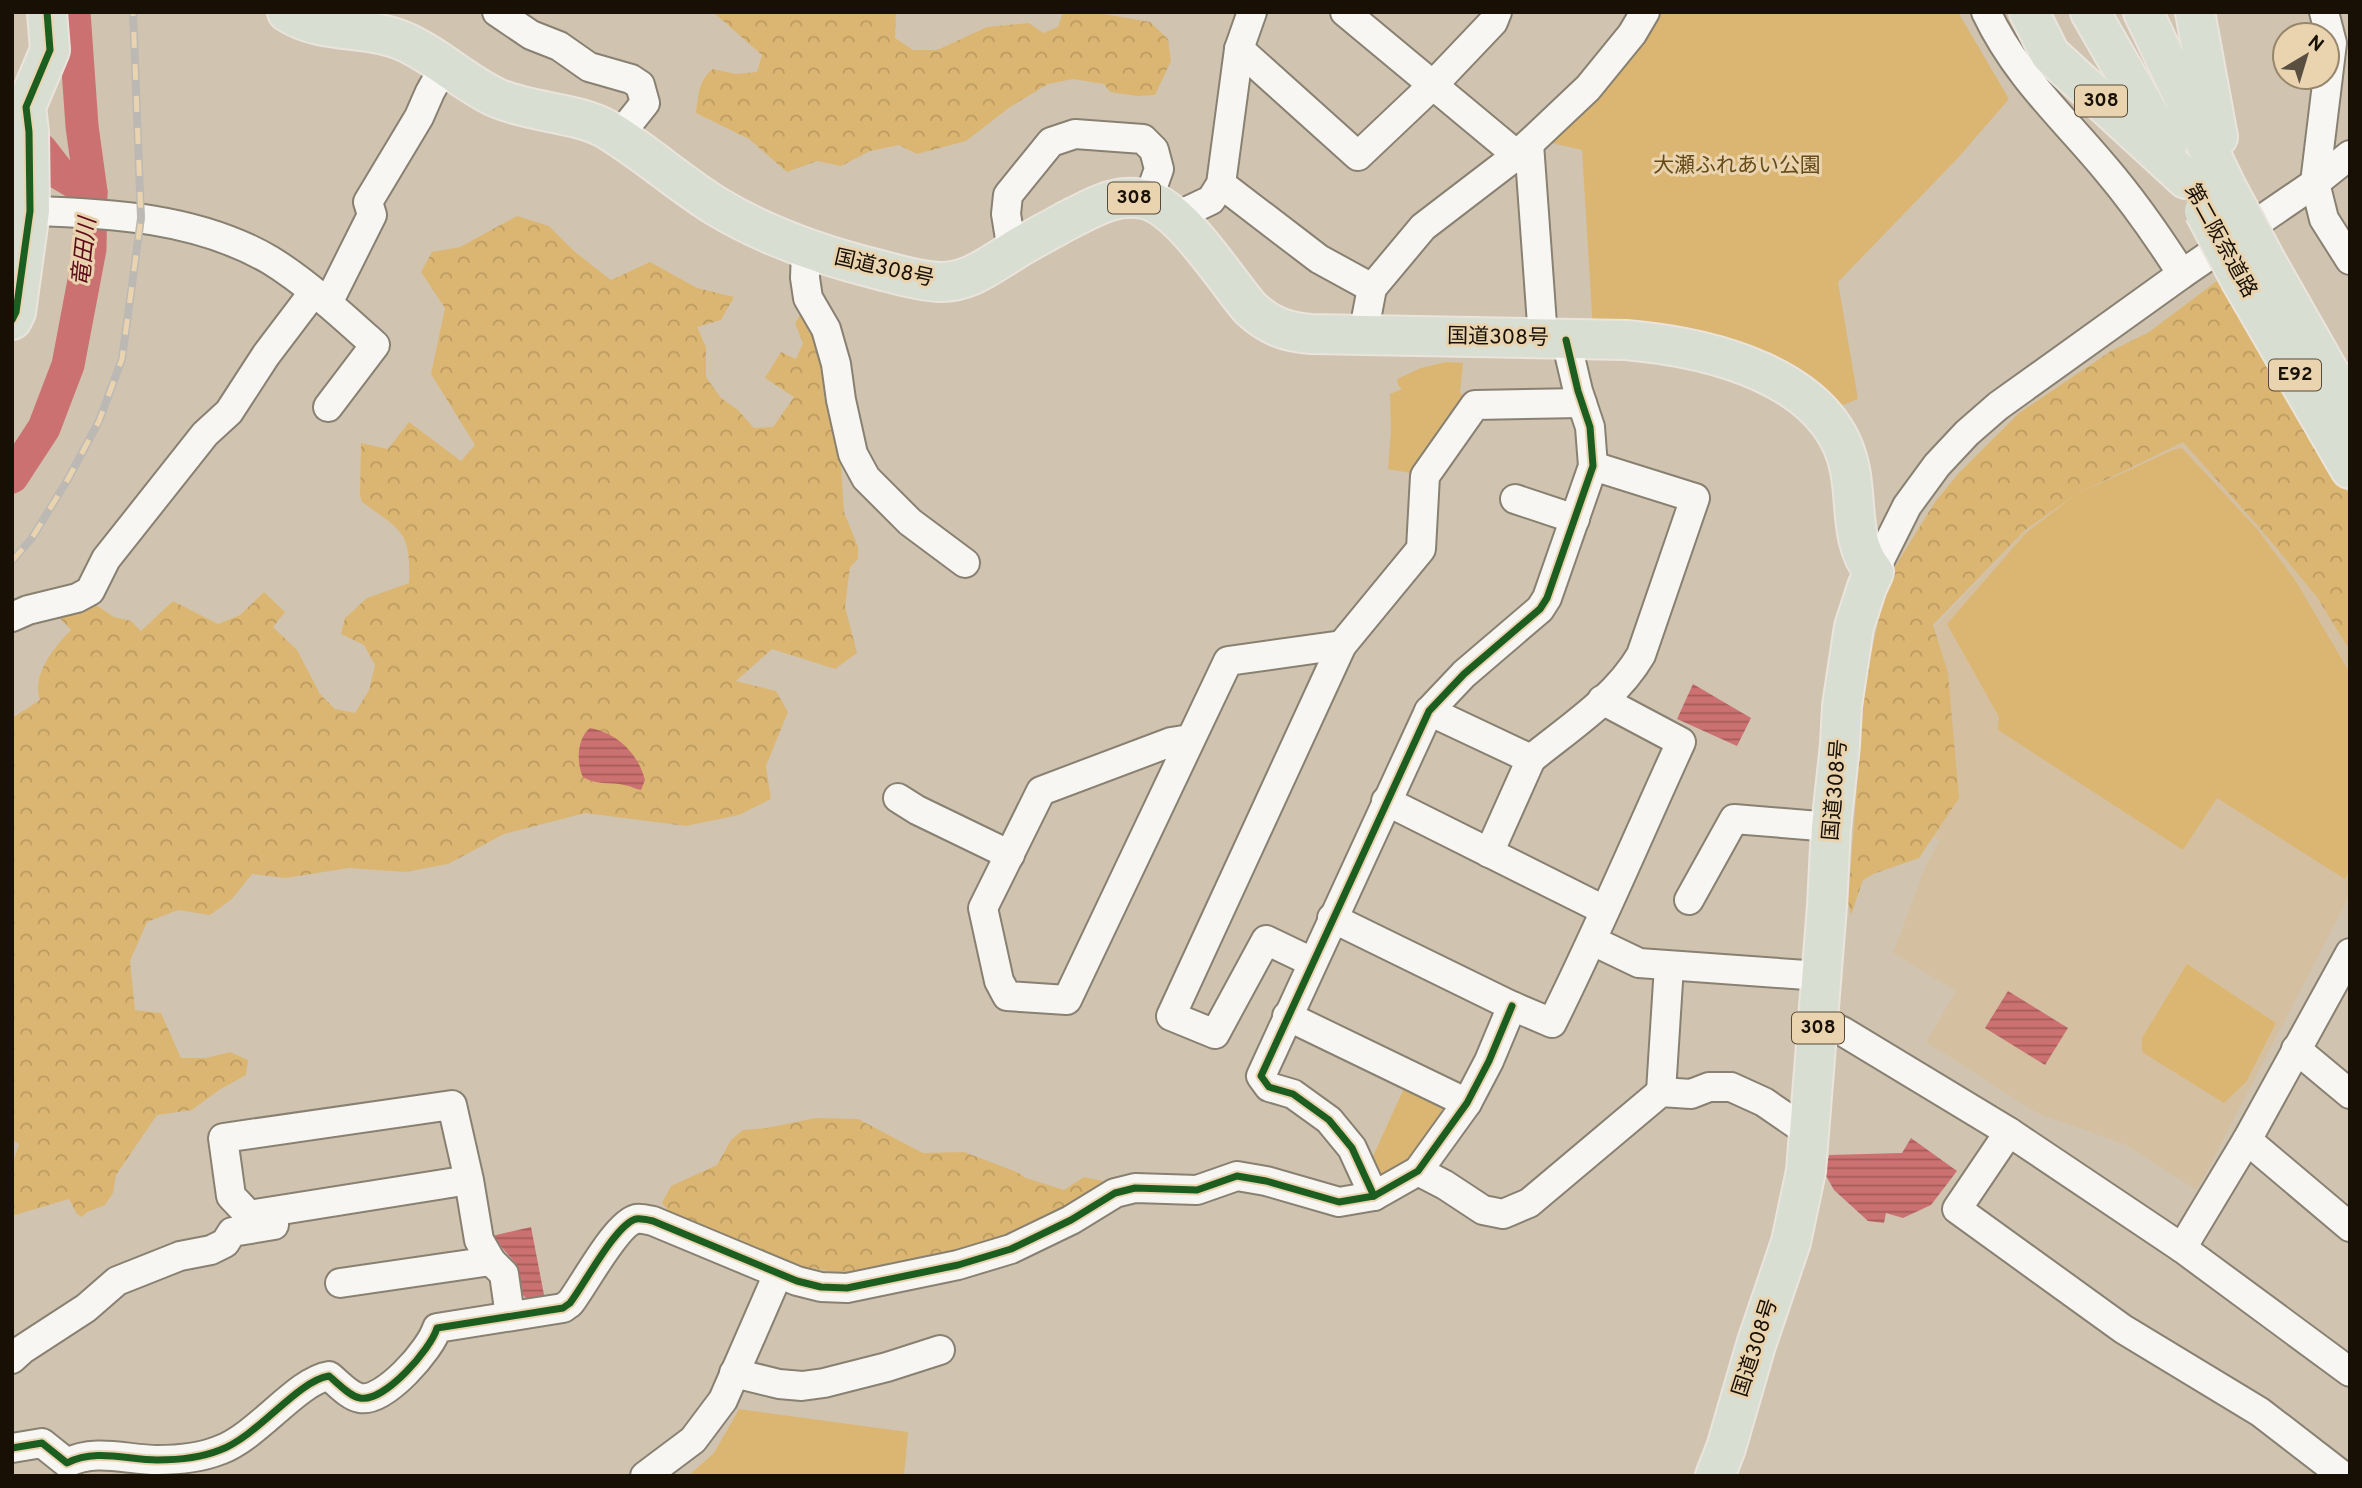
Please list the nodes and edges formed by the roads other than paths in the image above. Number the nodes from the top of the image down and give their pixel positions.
1 (47, 12) edge
2 (287, 12) edge
3 (498, 12) edge
4 (1252, 12) edge
5 (1345, 12) edge
6 (1497, 12) edge
7 (1645, 12) edge
8 (1986, 12) edge
9 (2029, 12) edge
10 (2090, 12) edge
11 (2143, 12) edge
12 (2195, 12) edge
13 (1239, 49) junction
14 (444, 67) junction
15 (1434, 84) junction
16 (2334, 91) edge
17 (618, 137) junction
18 (1523, 149) junction
19 (2350, 155) edge
20 (26, 160) edge
21 (2315, 183) junction
22 (1221, 184) junction
23 (2206, 193) junction
24 (1161, 209) junction
25 (806, 250) junction
26 (1013, 251) junction
27 (2350, 261) edge
28 (2253, 271) junction
29 (2182, 274) junction
30 (1372, 288) junction
31 (321, 298) junction
32 (12, 320) edge
33 (1363, 335) junction
34 (1555, 339) junction
35 (1582, 402) junction
36 (328, 407) dead end
37 (2350, 409) edge
38 (1594, 466) junction
39 (2350, 469) edge
40 (1515, 499) dead end
41 (1575, 519) junction
42 (965, 563) dead end
43 (1874, 572) junction
44 (12, 617) edge
45 (1342, 645) junction
46 (1602, 700) junction
47 (1429, 711) junction
48 (1190, 739) junction
49 (1531, 759) junction
50 (898, 797) dead end
51 (1386, 801) junction
52 (1831, 827) junction
53 (1489, 853) junction
54 (1010, 855) junction
55 (1689, 900) dead end
56 (1604, 910) junction
57 (1332, 918) junction
58 (1593, 941) junction
59 (2349, 957) edge
60 (1312, 962) junction
61 (1669, 966) junction
62 (1821, 976) junction
63 (1511, 1006) junction
64 (1287, 1016) junction
65 (1819, 1021) junction
66 (2297, 1049) junction
67 (1661, 1092) junction
68 (2350, 1094) edge
69 (1467, 1103) junction
70 (2009, 1132) junction
71 (1809, 1133) junction
72 (2247, 1140) junction
73 (1418, 1171) junction
74 (469, 1180) junction
75 (1374, 1196) junction
76 (290, 1209) junction
77 (2350, 1227) edge
78 (2182, 1248) junction
79 (491, 1261) junction
80 (778, 1274) junction
81 (340, 1283) dead end
82 (510, 1316) junction
83 (940, 1350) dead end
84 (12, 1359) edge
85 (734, 1373) junction
86 (2350, 1373) edge
87 (12, 1448) edge
88 (645, 1476) edge
89 (1715, 1476) edge
90 (2343, 1476) edge

1 - 20 highway
2 - 14 highway, 国道308号 / 308
3 - 17 street
4 - 13 street
5 - 15 street
6 - 15 street
7 - 18 street
8 - 29 street
9 - 23 highway, 308
10 - 23 highway, 第二阪奈道路 / E92
11 - 23 highway, 第二阪奈道路 / E92
12 - 23 highway
13 - 15 street
13 - 22 street
14 - 17 highway, 国道308号 / 308
14 - 31 street
15 - 18 street
16 - 21 street
17 - 25 highway, 国道308号 / 308
18 - 30 street
18 - 34 street
19 - 21 street
20 - 31 street
20 - 32 highway
21 - 27 street
21 - 29 street
22 - 24 street
22 - 30 street
23 - 28 highway, 第二阪奈道路 / E92, bridge
24 - 26 highway, 国道308号 / 308
24 - 26 street
24 - 33 highway, 国道308号 / 308
25 - 26 highway, 国道308号 / 308
25 - 42 street
28 - 37 highway, 第二阪奈道路 / E92
28 - 39 highway, 第二阪奈道路 / E92
29 - 43 street
30 - 33 street
31 - 36 street
31 - 44 street
33 - 34 highway, 国道308号 / 308
34 - 35 street
34 - 43 highway, 国道308号 / 308
35 - 38 street
35 - 45 street
38 - 41 street
38 - 46 street
40 - 41 street
41 - 47 street
43 - 52 highway, 国道308号 / 308
45 - 48 street
45 - 60 street
46 - 49 street
46 - 56 street
47 - 49 street
47 - 51 street
48 - 54 street
48 - 54 street
49 - 53 street
50 - 54 street
51 - 53 street
51 - 57 street
52 - 55 street
52 - 62 highway, 国道308号 / 308
53 - 56 street
56 - 58 street
57 - 60 street
57 - 63 street
58 - 61 street
58 - 63 street
59 - 66 street
60 - 64 street
61 - 62 street
61 - 67 street
62 - 65 highway, 国道308号 / 308
63 - 69 street
64 - 69 street
64 - 75 street
65 - 70 street
65 - 71 highway, 国道308号 / 308
66 - 68 street
66 - 72 street
67 - 71 street
67 - 73 street
69 - 73 street
70 - 78 street
70 - 90 street
71 - 89 highway, 国道308号 / 308
72 - 77 street
72 - 78 street
73 - 75 street
74 - 76 street
74 - 76 street
74 - 79 street
75 - 80 street
76 - 84 street
78 - 86 street
79 - 81 street
79 - 82 street
80 - 82 street
80 - 85 street
82 - 87 street
83 - 85 street
85 - 88 street

